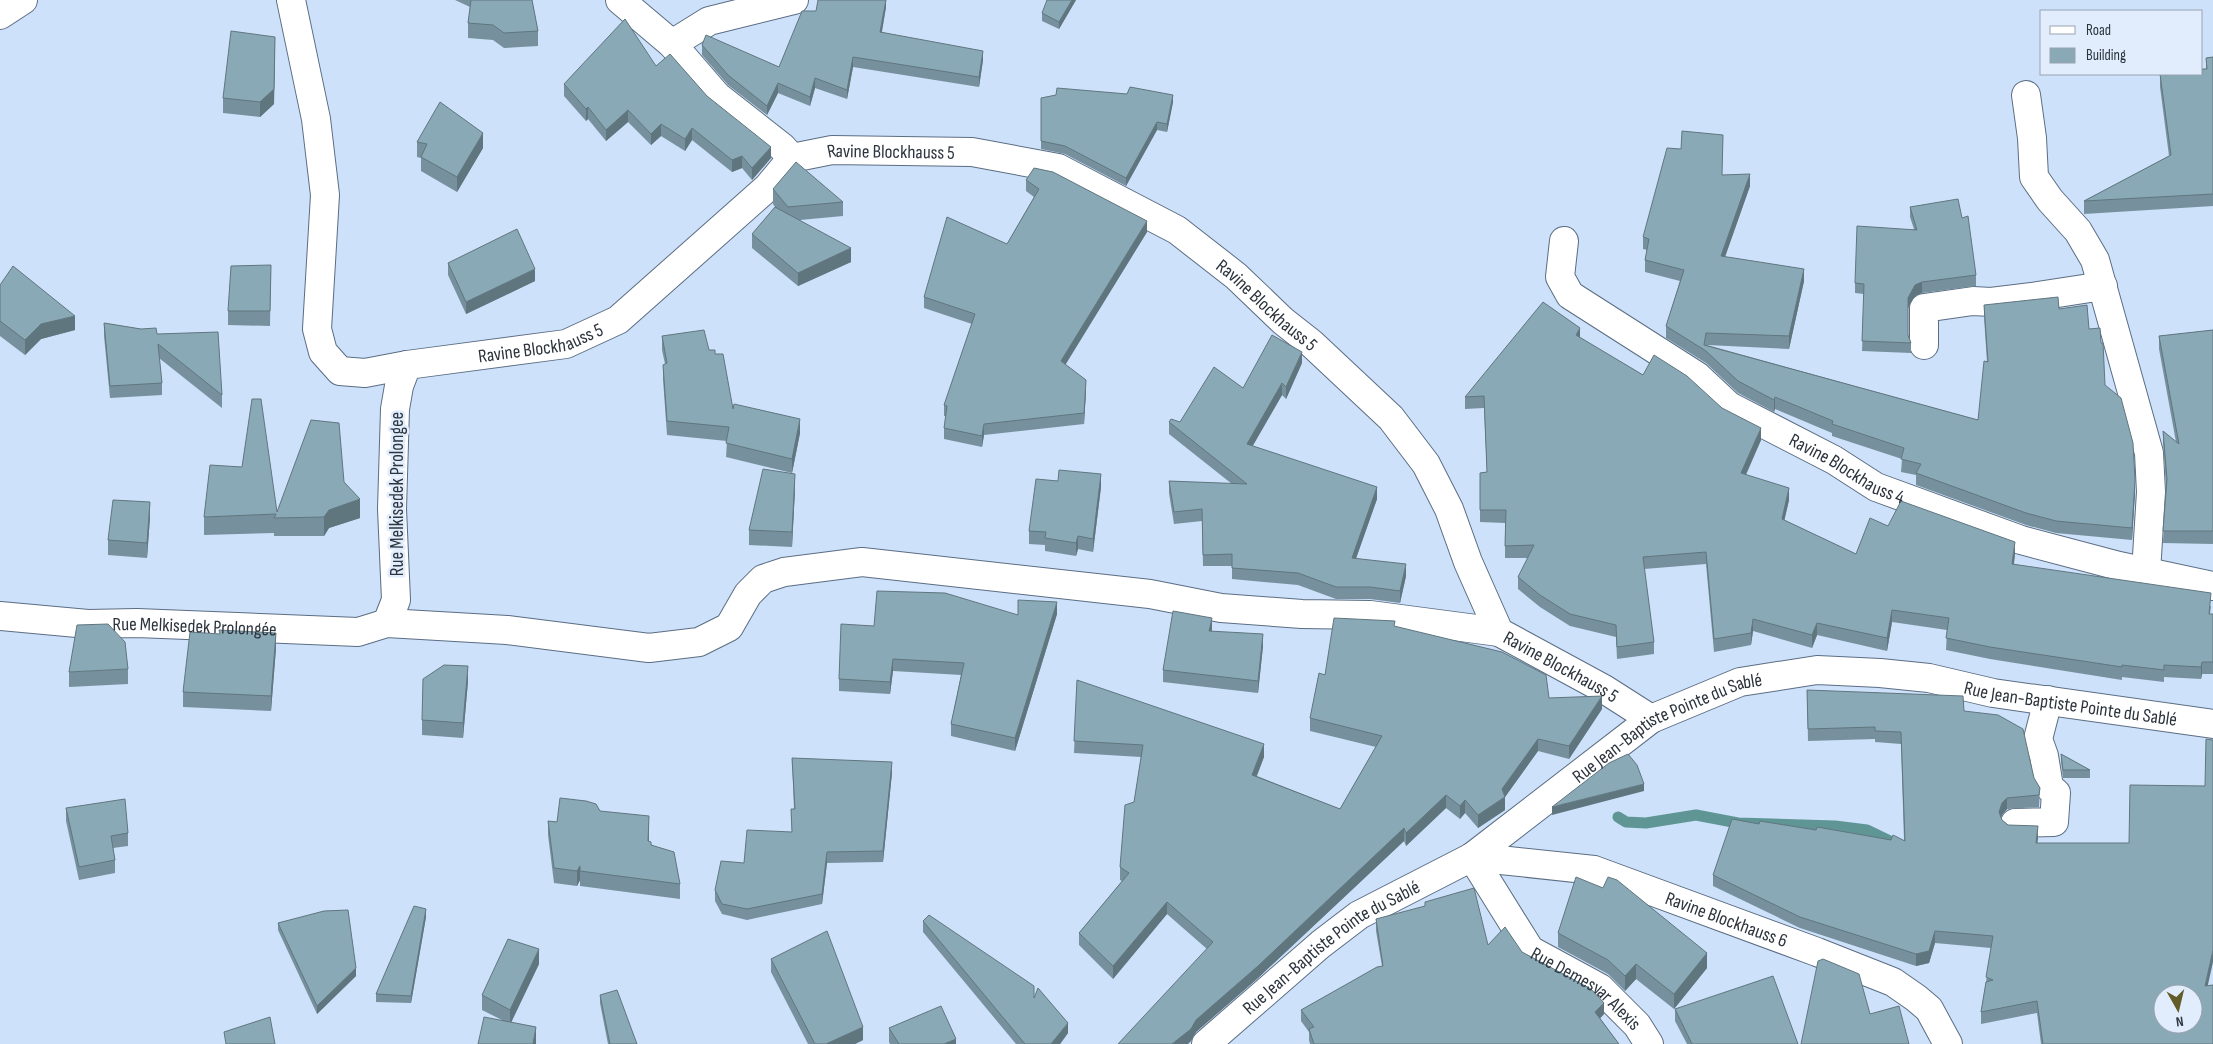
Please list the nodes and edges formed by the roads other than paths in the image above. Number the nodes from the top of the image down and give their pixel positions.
1 (23, 0) edge
2 (290, 0) edge
3 (620, 0) edge
4 (794, 0) edge
5 (0, 15) edge
6 (672, 44) junction
7 (2026, 95) dead end
8 (792, 158) junction
9 (1564, 241) dead end
10 (2103, 286) junction
11 (1924, 345) dead end
12 (407, 365) junction
13 (2146, 572) junction
14 (2213, 586) edge
15 (0, 616) edge
16 (387, 624) junction
17 (1499, 632) junction
18 (2048, 700) junction
19 (1651, 720) junction
20 (2213, 724) edge
21 (2015, 823) edge
22 (1472, 857) junction
23 (1206, 1044) edge
24 (1649, 1044) edge
25 (1948, 1044) edge

1 - 5 street
2 - 12 street, Ravine Blockhauss 5
3 - 6 street
4 - 6 street
6 - 8 street
7 - 10 street
8 - 12 street, Ravine Blockhauss 5
8 - 17 street, Ravine Blockhauss 5
9 - 13 street, Ravine Blockhauss 4
10 - 11 street
10 - 13 street
12 - 16 street, Rue Melkisedek Prolongee
13 - 14 street, Ravine Blockhauss 4
15 - 16 street, Rue Melkisedek Prolongée
16 - 17 street, Rue Melkisedek Prolongée
17 - 19 street, Ravine Blockhauss 5
18 - 19 street, Rue Jean-Baptiste Pointe du Sablé
18 - 20 street, Rue Jean-Baptiste Pointe du Sablé
18 - 21 street
19 - 22 street, Rue Jean-Baptiste Pointe du Sablé
22 - 23 street, Rue Jean-Baptiste Pointe du Sablé
22 - 24 street, Rue Demesvar Alexis
22 - 25 street, Ravine Blockhauss 6

